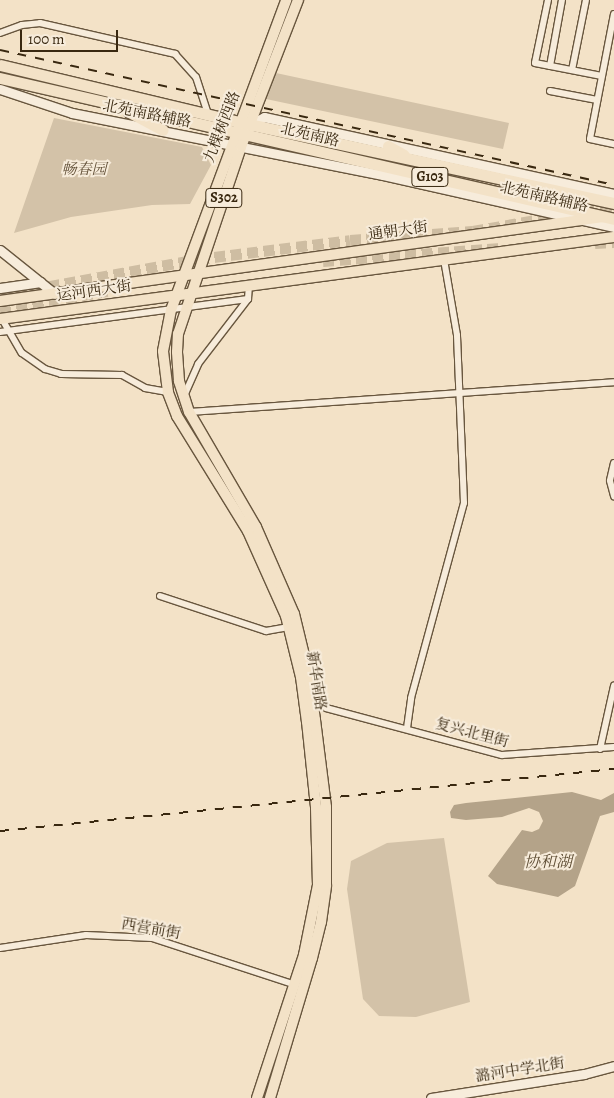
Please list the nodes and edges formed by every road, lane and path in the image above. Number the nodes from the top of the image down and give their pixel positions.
1 (286, 0) edge
2 (298, 0) edge
3 (548, 0) edge
4 (562, 0) edge
5 (586, 0) edge
6 (614, 14) edge
7 (0, 33) edge
8 (0, 65) edge
9 (550, 66) junction
10 (572, 70) junction
11 (602, 76) junction
12 (0, 78) edge
13 (0, 89) edge
14 (550, 91) dead end
15 (597, 100) junction
16 (117, 105) junction
17 (208, 114) junction
18 (239, 122) junction
19 (251, 124) junction
20 (163, 130) junction
21 (240, 139) junction
22 (614, 144) edge
23 (230, 145) junction
24 (388, 146) junction
25 (414, 161) junction
26 (614, 194) edge
27 (614, 204) edge
28 (611, 217) edge
29 (583, 220) junction
30 (614, 227) edge
31 (614, 237) edge
32 (0, 250) edge
33 (444, 260) junction
34 (199, 273) junction
35 (185, 275) junction
36 (41, 282) junction
37 (249, 286) junction
38 (0, 288) edge
39 (192, 292) junction
40 (55, 294) junction
41 (178, 294) junction
42 (248, 299) junction
43 (0, 301) edge
44 (187, 308) junction
45 (171, 310) junction
46 (1, 319) edge
47 (9, 331) junction
48 (0, 332) edge
49 (614, 382) edge
50 (168, 392) junction
51 (460, 394) junction
52 (183, 397) junction
53 (189, 412) junction
54 (614, 462) edge
55 (614, 496) edge
56 (160, 596) dead end
57 (289, 627) junction
58 (614, 686) edge
59 (326, 708) dead end
60 (407, 728) junction
61 (614, 747) edge
62 (600, 748) junction
63 (0, 948) edge
64 (292, 984) junction
65 (614, 1066) edge
66 (257, 1098) edge
67 (270, 1098) edge
68 (430, 1098) edge

1 - 18 main road, 九棵树西路 / S302
2 - 19 main road, 九棵树西路 / S302
3 - 9 street
4 - 9 street
5 - 10 street
6 - 11 street
7 - 17 street
8 - 17 highway, 北苑南路 / G103
9 - 10 street
10 - 11 street
11 - 15 street
12 - 16 highway, 北苑南路 / G103
13 - 20 street, 北苑南路辅路
14 - 15 street
15 - 22 street
16 - 20 highway
16 - 21 highway, 北苑南路 / G103
17 - 18 highway, 北苑南路 / G103
18 - 19 highway, 北苑南路 / G103
18 - 21 main road, 九棵树西路 / S302
19 - 21 main road, 九棵树西路 / S302
19 - 24 street, 北苑南路辅路
19 - 25 highway, 北苑南路 / G103
20 - 23 street, 北苑南路辅路
21 - 23 main road, 九棵树西路 / S302
21 - 28 highway, 北苑南路 / G103
21 - 29 street, 北苑南路辅路
21 - 34 main road, 九棵树西路 / S302
23 - 35 main road, 九棵树西路 / S302
24 - 25 highway
24 - 26 street, 北苑南路辅路
25 - 27 highway, 北苑南路 / G103
28 - 29 main road, 通朝大街
29 - 30 street, 北苑南路辅路
29 - 34 main road, 通朝大街
31 - 33 main road
32 - 36 street
33 - 37 main road
33 - 51 street
34 - 35 main road, 通朝大街
34 - 39 main road, 九棵树西路 / S302
35 - 40 main road, 运河西大街
35 - 41 main road, 九棵树西路 / S302
36 - 38 street
36 - 40 street
37 - 39 main road
37 - 42 street
39 - 41 main road, 运河西大街
39 - 44 main road, 新华南路
40 - 43 main road, 运河西大街
41 - 45 main road, 新华南路
41 - 46 main road, 运河西大街
42 - 44 street
42 - 52 street
44 - 45 street
44 - 52 main road, 新华南路
45 - 47 street
45 - 50 main road, 新华南路
46 - 47 street
47 - 48 street
47 - 50 street
49 - 51 street
50 - 57 main road, 新华南路
51 - 53 street
51 - 60 street
52 - 53 main road, 新华南路
53 - 67 main road, 新华南路
54 - 55 street
56 - 57 street
57 - 64 main road, 新华南路
58 - 62 street
59 - 60 street, 复兴北里街
60 - 62 street, 复兴北里街
61 - 62 street, 复兴北里街
63 - 64 street, 西营前街
64 - 66 main road, 新华南路
65 - 68 street, 潞河中学北街

